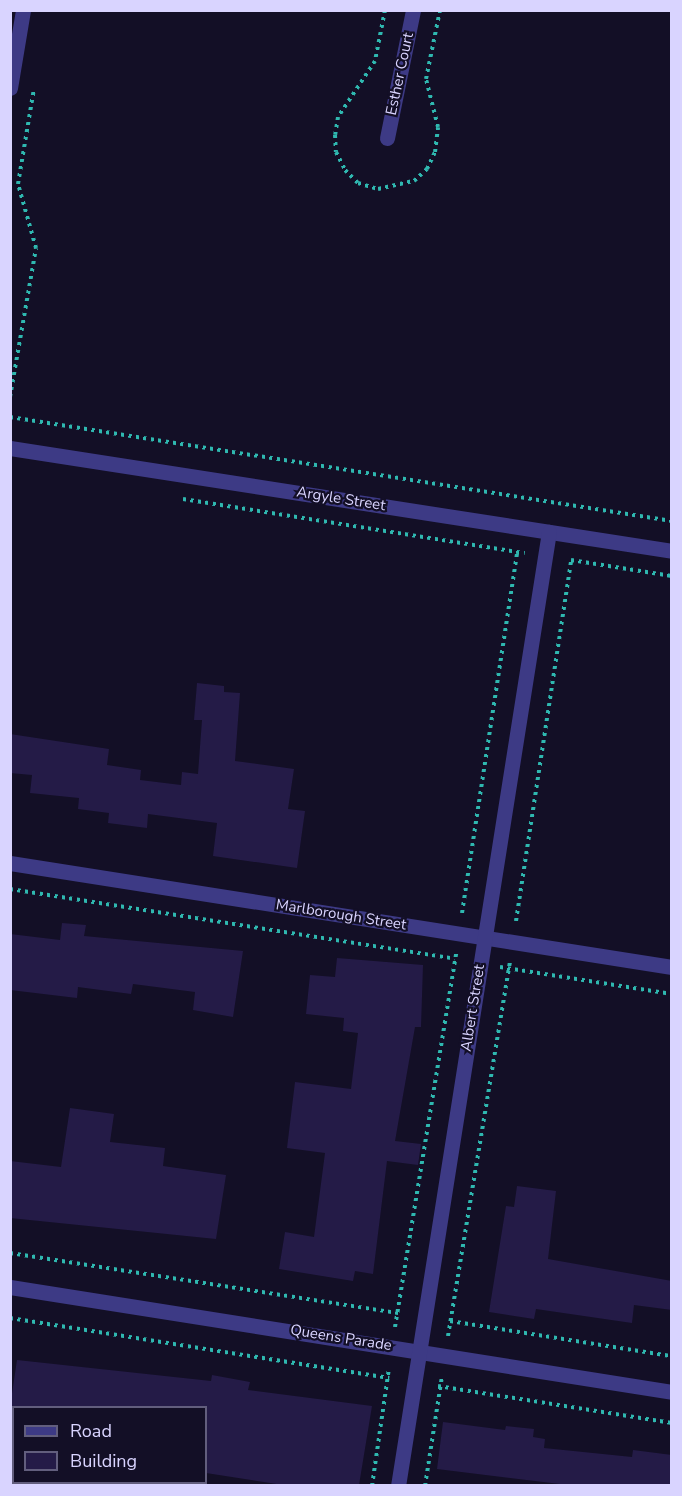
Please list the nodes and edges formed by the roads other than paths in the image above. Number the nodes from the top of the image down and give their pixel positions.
1 (23, 10) edge
2 (413, 10) edge
3 (10, 88) edge
4 (387, 138) dead end
5 (10, 448) edge
6 (549, 532) junction
7 (672, 551) edge
8 (10, 863) edge
9 (485, 937) junction
10 (672, 966) edge
11 (10, 1287) edge
12 (418, 1349) junction
13 (672, 1392) edge
14 (398, 1485) edge

1 - 3 street
2 - 4 street, Esther Court
5 - 6 street, Argyle Street
6 - 7 street, Argyle Street
6 - 9 street, Albert Street
8 - 9 street, Marlborough Street
9 - 10 street, Marlborough Street
9 - 12 street, Albert Street
11 - 12 street, Queens Parade
12 - 13 street, Queens Parade
12 - 14 street, Albert Street

